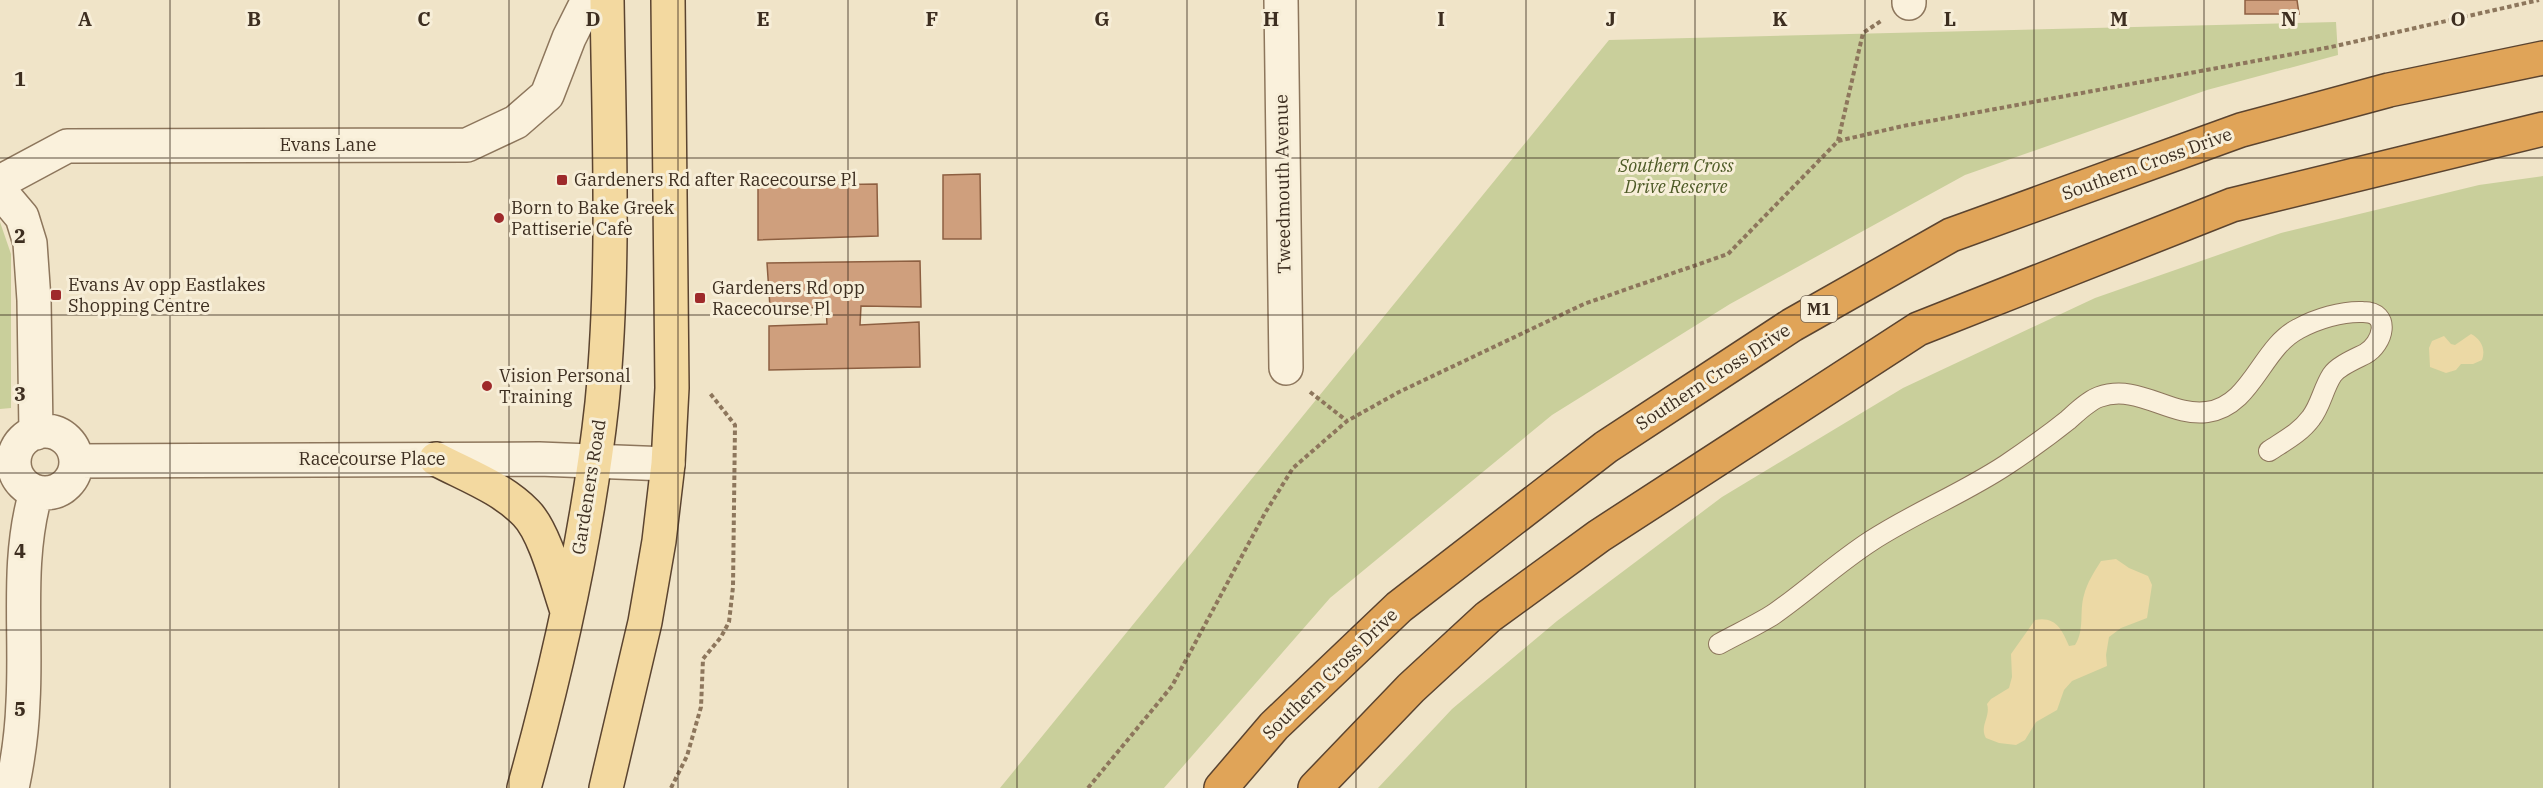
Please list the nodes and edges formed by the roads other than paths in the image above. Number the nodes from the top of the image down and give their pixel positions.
1 (588, 0) edge
2 (607, 0) edge
3 (668, 0) edge
4 (1281, 0) edge
5 (2543, 58) edge
6 (2543, 129) edge
7 (0, 182) edge
8 (0, 191) edge
9 (1286, 368) road end
10 (36, 432) junction
11 (2269, 451) dead end
12 (435, 459) junction
13 (76, 461) junction
14 (595, 461) junction
15 (668, 464) junction
16 (36, 492) junction
17 (567, 613) junction
18 (1719, 644) dead end
19 (12, 788) edge
20 (524, 788) edge
21 (606, 788) edge
22 (1221, 788) edge
23 (1315, 788) edge

1 - 7 street, Evans Lane
2 - 14 main road, Gardeners Road
3 - 15 main road
4 - 9 street, Tweedmouth Avenue
5 - 22 highway, Southern Cross Drive / M1
6 - 23 highway
8 - 10 street
10 - 13 street
10 - 16 street
11 - 18 lane
12 - 13 street, Racecourse Place
12 - 14 street, Racecourse Place
12 - 17 main road
13 - 16 street
14 - 15 street, Racecourse Place
14 - 17 main road, Gardeners Road
15 - 21 main road
16 - 19 street
17 - 20 main road, Gardeners Road

